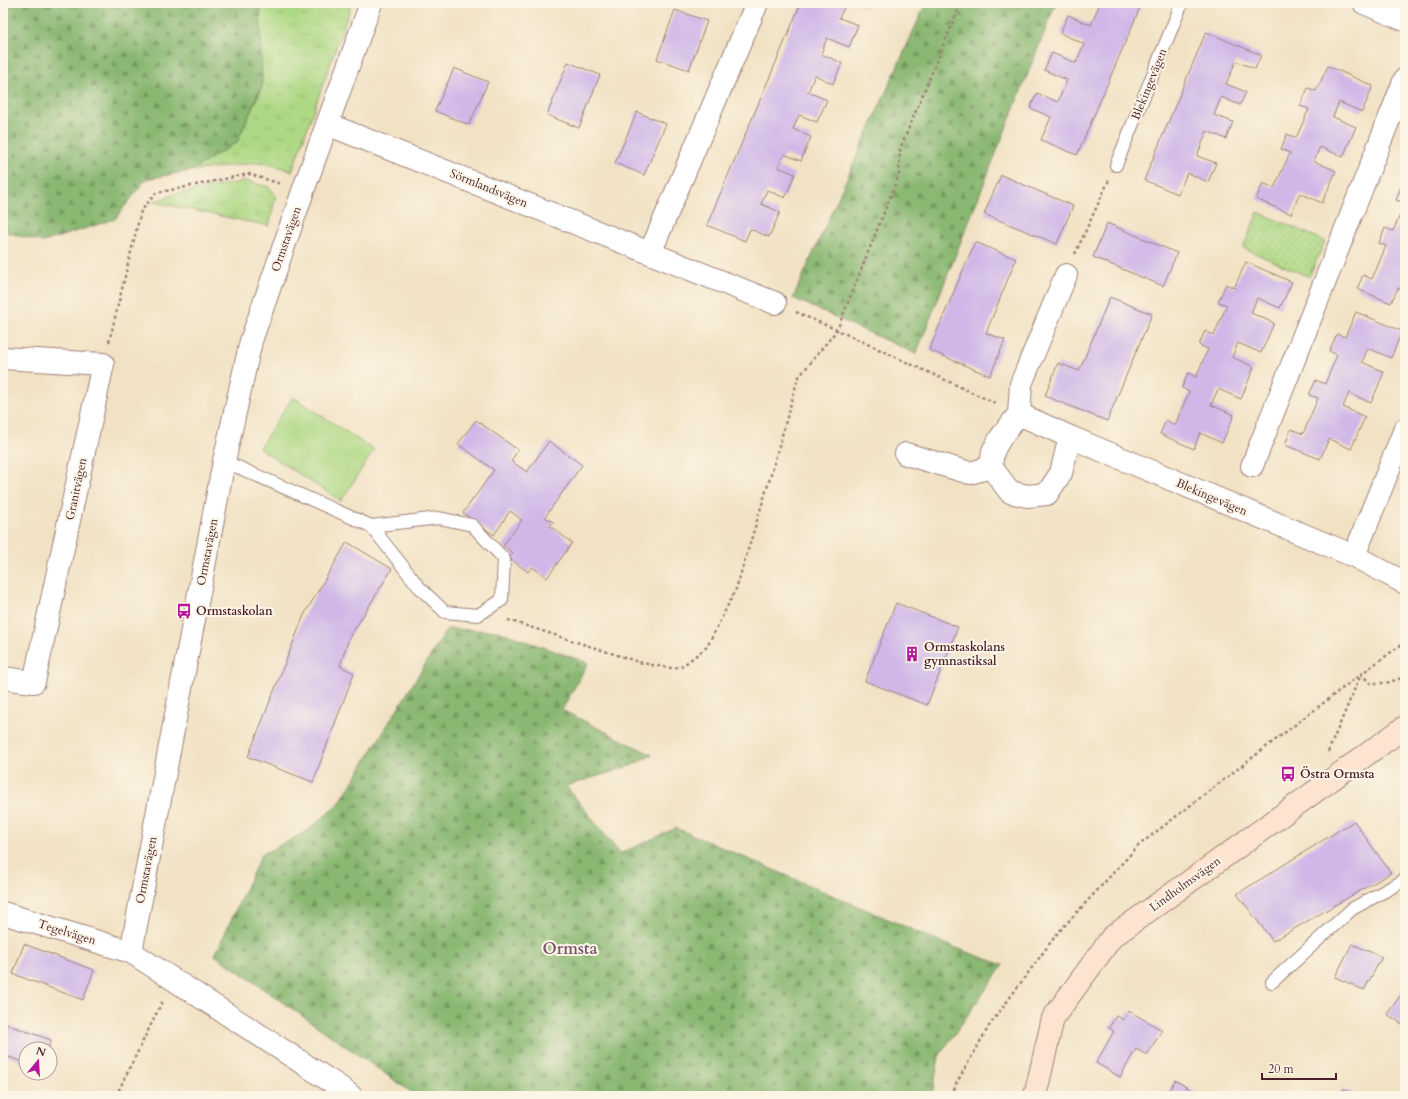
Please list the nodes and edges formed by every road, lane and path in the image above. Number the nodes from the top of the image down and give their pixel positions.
1 (371, 3) edge
2 (757, 3) edge
3 (961, 3) edge
4 (1182, 3) edge
5 (1364, 3) edge
6 (1405, 20) edge
7 (1405, 79) edge
8 (327, 124) junction
9 (1116, 165) joint
10 (303, 191) junction
11 (650, 253) junction
12 (1066, 275) joint
13 (775, 303) joint
14 (837, 330) junction
15 (3, 358) edge
16 (103, 364) junction
17 (1019, 414) junction
18 (1405, 429) edge
19 (1070, 437) junction
20 (906, 454) dead end
21 (224, 461) junction
22 (1252, 466) dead end
23 (991, 467) junction
24 (371, 526) junction
25 (1354, 556) junction
26 (1405, 583) edge
27 (484, 611) junction
28 (1405, 642) edge
29 (1361, 674) junction
30 (1405, 677) edge
31 (3, 678) edge
32 (1405, 727) edge
33 (1326, 757) dead end
34 (1405, 878) edge
35 (3, 913) edge
36 (131, 952) junction
37 (174, 980) junction
38 (1272, 982) dead end
39 (116, 1096) edge
40 (351, 1096) edge
41 (952, 1096) edge
42 (1035, 1096) edge

1 - 8 street, Ormstavägen
2 - 11 street
3 - 14 path
4 - 9 lane, Blekingevägen
5 - 6 street
7 - 22 street
8 - 10 street, Ormstavägen
8 - 11 street, Sörmlandsvägen
9 - 12 path
10 - 16 path
10 - 21 street, Ormstavägen
11 - 13 street, Sörmlandsvägen
12 - 17 street
13 - 14 path
14 - 17 path
14 - 27 path
15 - 16 street
16 - 31 street, Granitvägen
17 - 19 street, Blekingevägen
17 - 23 street
18 - 25 street
19 - 23 street
19 - 25 street, Blekingevägen
20 - 23 street
21 - 24 lane
21 - 36 street, Ormstavägen
24 - 27 lane
24 - 27 lane
25 - 26 street, Blekingevägen
28 - 29 path
29 - 30 path
29 - 33 path
29 - 41 path
32 - 42 main road, Lindholmsvägen
34 - 38 lane
35 - 36 street, Tegelvägen
36 - 37 street
37 - 39 path
37 - 40 street

